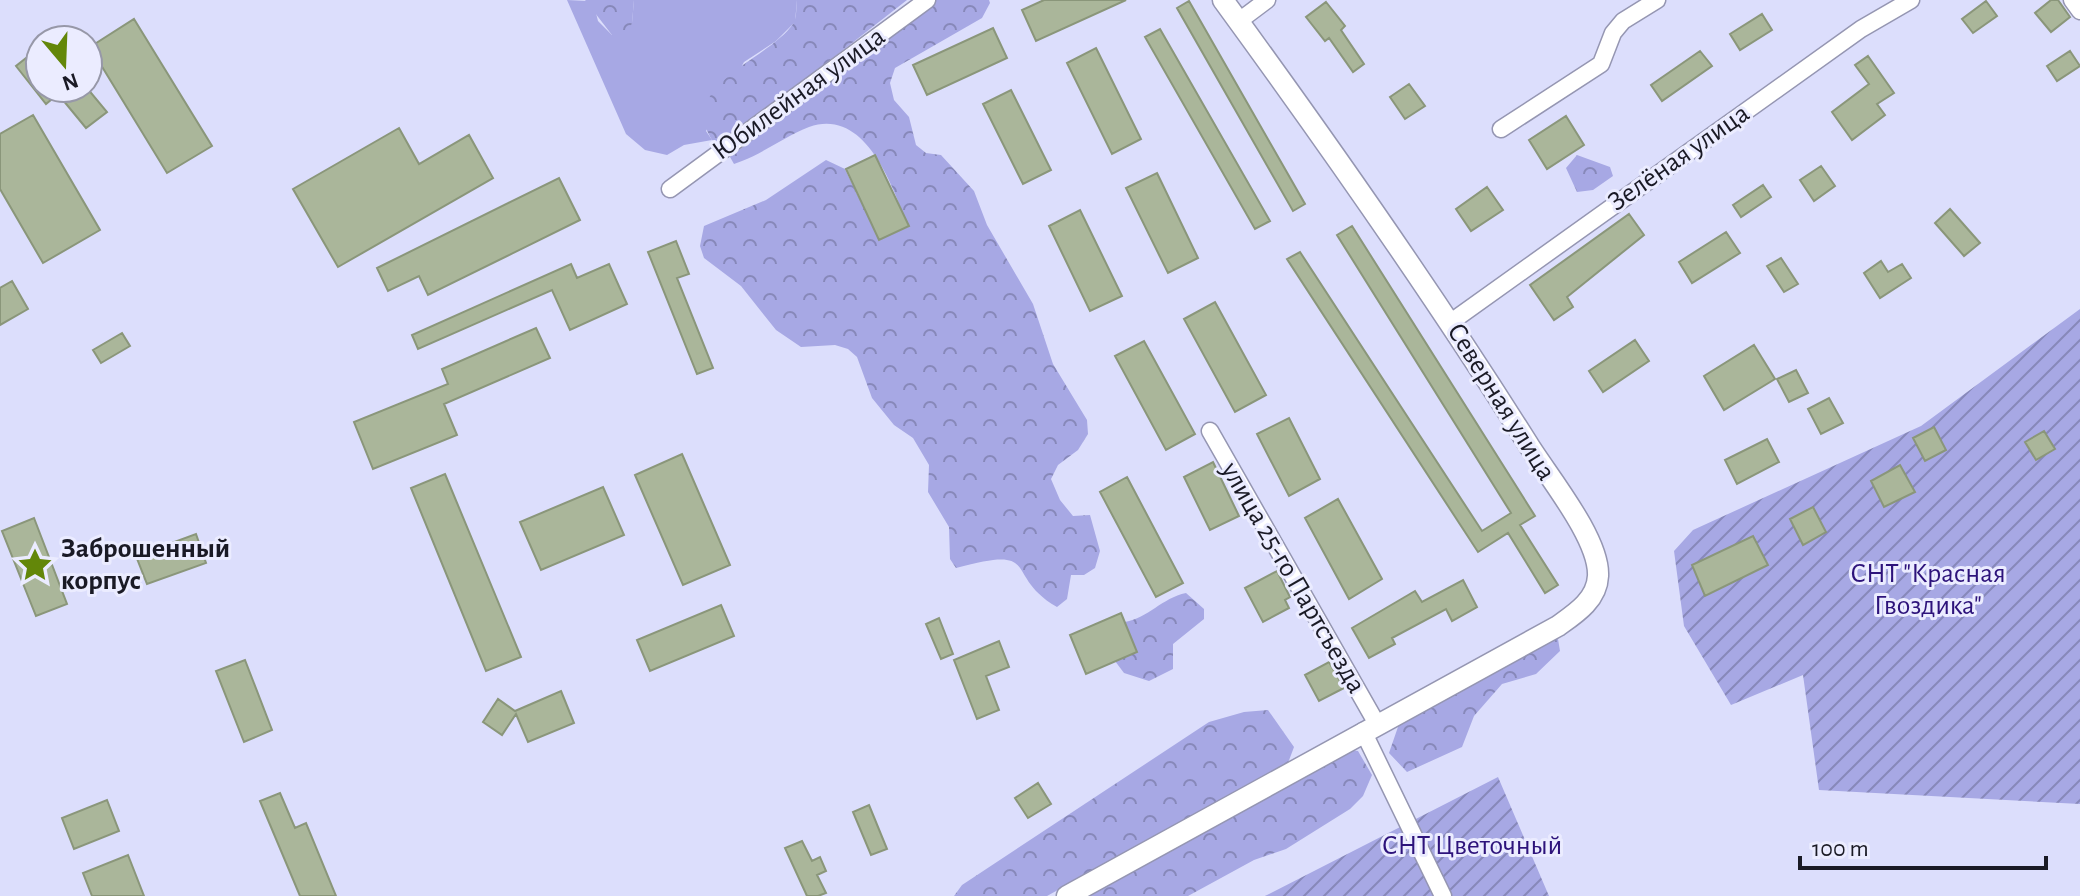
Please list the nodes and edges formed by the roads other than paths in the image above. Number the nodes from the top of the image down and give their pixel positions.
1 (927, 0) edge
2 (1223, 0) edge
3 (1267, 0) edge
4 (1657, 0) edge
5 (1911, 0) edge
6 (2072, 0) edge
7 (2080, 11) edge
8 (1239, 21) junction
9 (1501, 129) dead end
10 (670, 189) dead end
11 (1451, 322) junction
12 (1210, 431) dead end
13 (1370, 728) junction
14 (1067, 896) edge
15 (1443, 896) edge

1 - 10 street, Юбилейная улица
2 - 8 street, Северная улица
3 - 8 street
4 - 9 street
5 - 11 street, Зелёная улица
6 - 7 street
8 - 11 street, Северная улица
11 - 13 street, Северная улица
12 - 13 street, улица 25-го Партсъезда
13 - 14 street, Северная улица
13 - 15 street, улица 25-го Партсъезда

